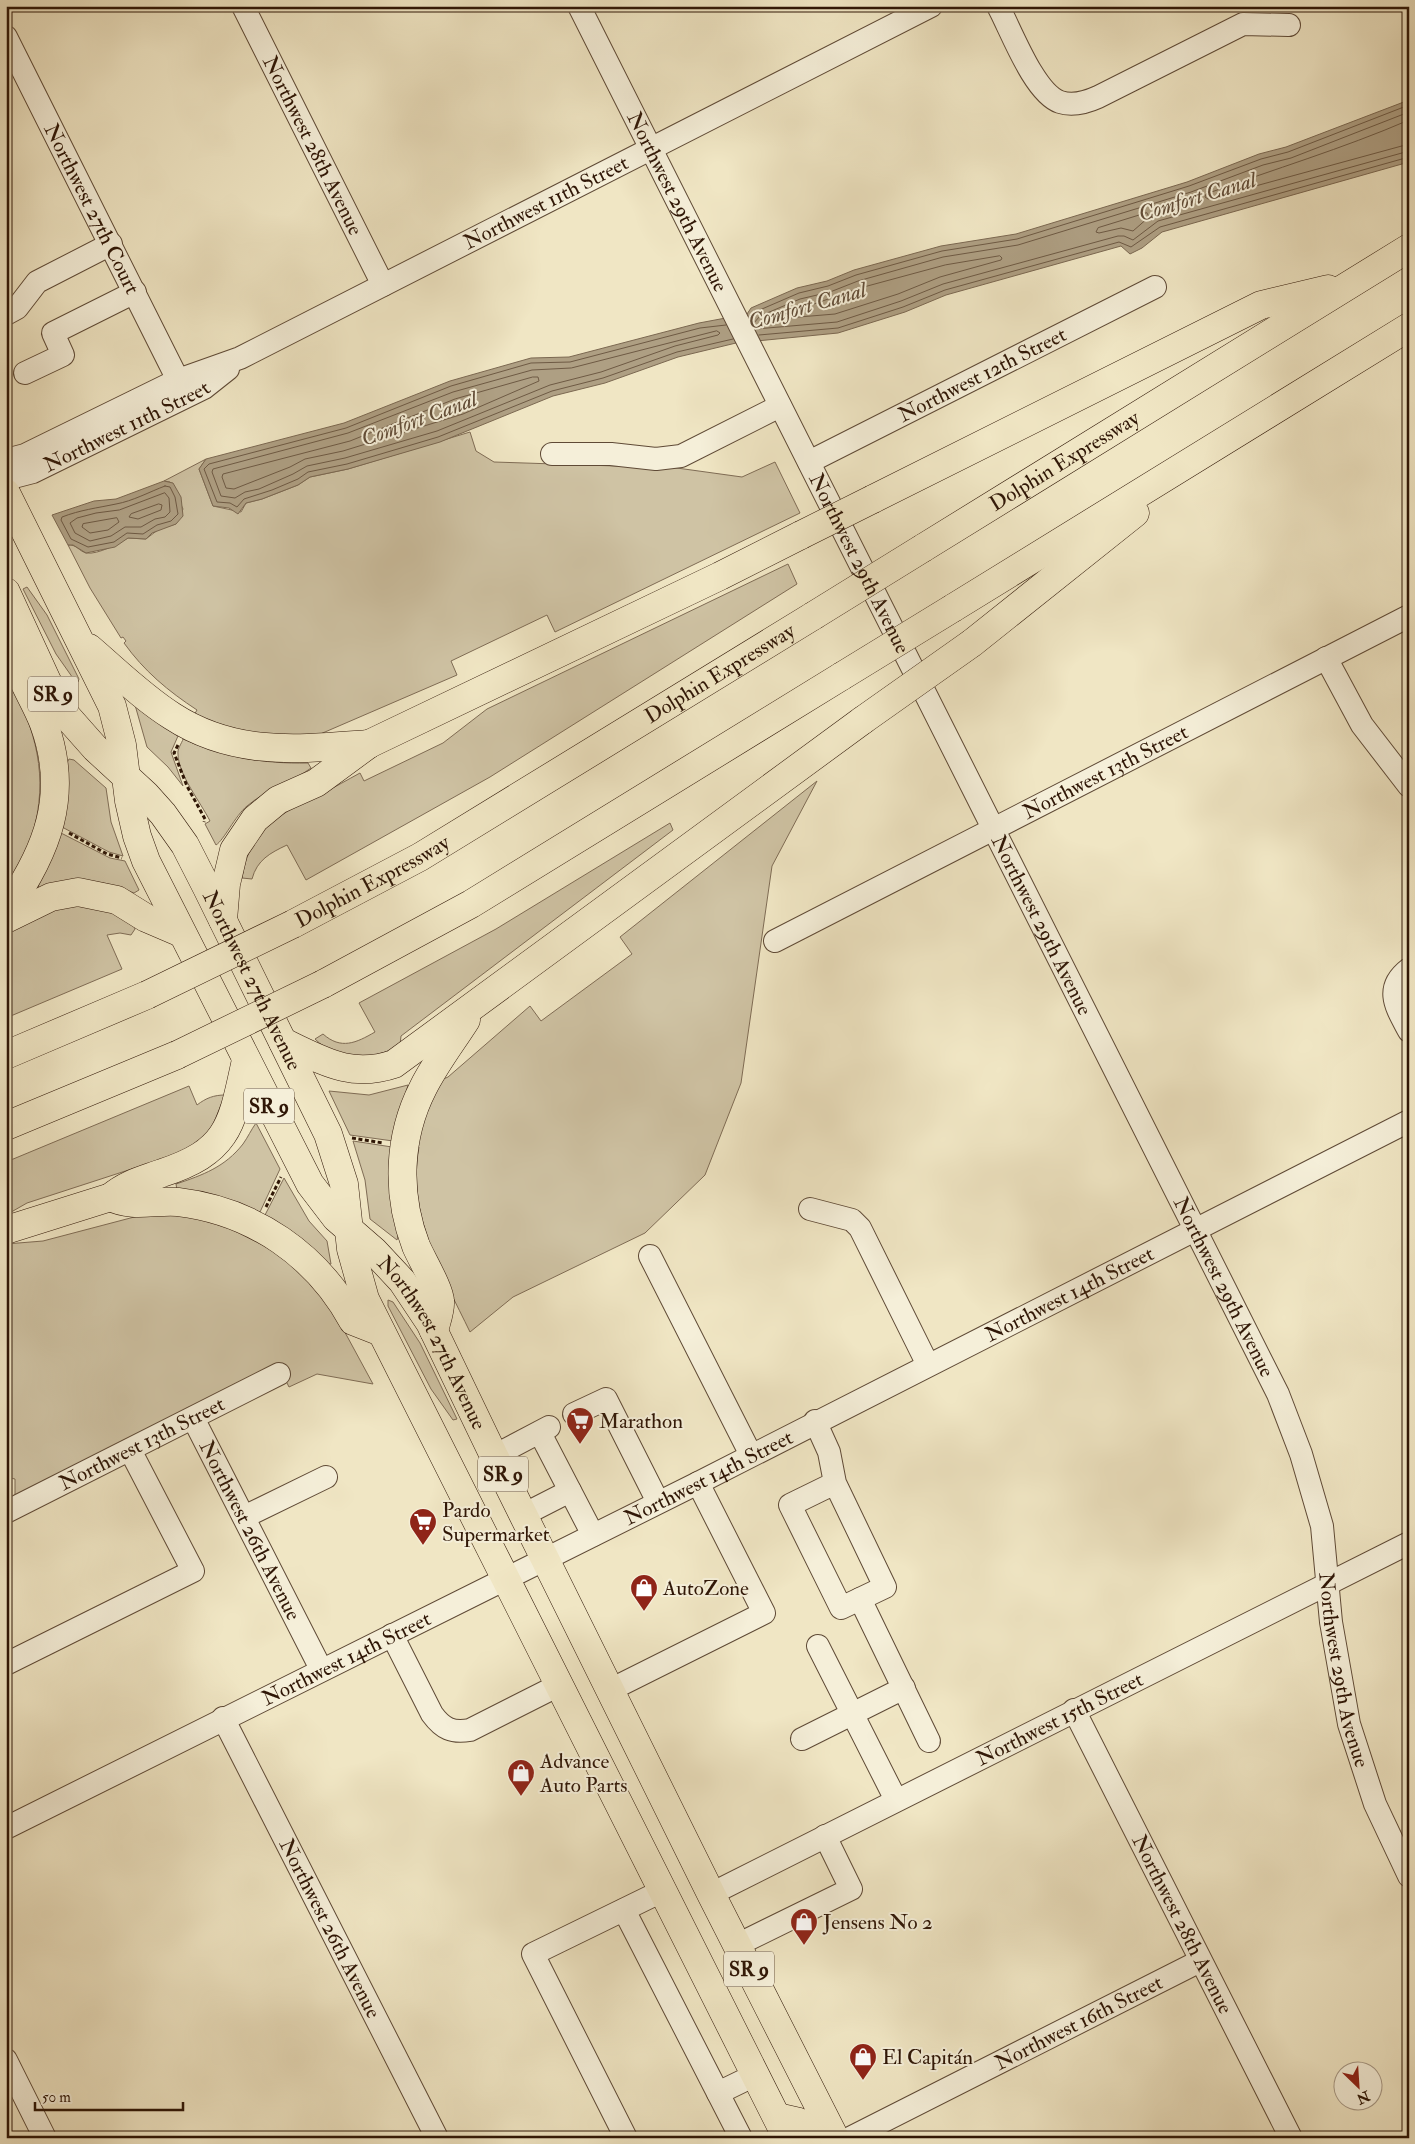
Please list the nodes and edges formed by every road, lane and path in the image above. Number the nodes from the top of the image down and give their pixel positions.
1 (243, 6) edge
2 (579, 6) edge
3 (931, 6) edge
4 (998, 6) edge
5 (1289, 25) dead end
6 (6, 37) edge
7 (652, 148) junction
8 (111, 244) junction
9 (1409, 248) edge
10 (1352, 284) junction
11 (383, 285) junction
12 (1155, 287) dead end
13 (135, 292) junction
14 (6, 314) edge
15 (1409, 326) edge
16 (240, 358) junction
17 (25, 373) dead end
18 (178, 380) junction
19 (780, 406) junction
20 (1234, 434) junction
21 (552, 454) dead end
22 (6, 460) edge
23 (809, 462) junction
24 (6, 479) edge
25 (6, 493) edge
26 (6, 592) edge
27 (6, 609) edge
28 (1409, 616) edge
29 (82, 642) junction
30 (1326, 658) junction
31 (181, 738) dead end
32 (369, 744) junction
33 (127, 776) junction
34 (1409, 786) edge
35 (204, 822) dead end
36 (992, 829) junction
37 (62, 830) dead end
38 (124, 858) dead end
39 (6, 910) edge
40 (6, 919) edge
41 (223, 922) junction
42 (181, 933) junction
43 (775, 941) dead end
44 (1409, 969) edge
45 (476, 1004) junction
46 (1409, 1031) edge
47 (283, 1042) junction
48 (6, 1055) edge
49 (246, 1060) junction
50 (1409, 1121) edge
51 (6, 1126) edge
52 (352, 1138) dead end
53 (392, 1144) dead end
54 (282, 1174) dead end
55 (111, 1198) junction
56 (810, 1209) dead end
57 (262, 1214) dead end
58 (6, 1230) edge
59 (350, 1230) junction
60 (1194, 1230) junction
61 (650, 1256) dead end
62 (434, 1331) junction
63 (381, 1332) junction
64 (928, 1365) junction
65 (279, 1374) dead end
66 (574, 1414) dead end
67 (193, 1418) junction
68 (815, 1421) junction
69 (130, 1450) junction
70 (751, 1455) junction
71 (494, 1456) junction
72 (326, 1477) dead end
73 (698, 1482) junction
74 (834, 1483) junction
75 (570, 1491) junction
76 (658, 1502) junction
77 (7, 1511) edge
78 (523, 1514) junction
79 (244, 1517) junction
80 (593, 1535) junction
81 (1409, 1543) edge
82 (545, 1559) junction
83 (506, 1579) junction
84 (1327, 1584) junction
85 (860, 1598) junction
86 (392, 1634) junction
87 (818, 1646) dead end
88 (6, 1664) edge
89 (320, 1670) junction
90 (559, 1685) junction
91 (904, 1688) junction
92 (610, 1690) junction
93 (1074, 1710) junction
94 (852, 1713) junction
95 (223, 1718) junction
96 (802, 1739) dead end
97 (929, 1740) dead end
98 (896, 1800) junction
99 (6, 1828) edge
100 (825, 1836) junction
101 (1409, 1876) edge
102 (662, 1891) junction
103 (711, 1894) junction
104 (624, 1910) junction
105 (737, 1945) junction
106 (1200, 1961) junction
107 (6, 2060) edge
108 (755, 2075) junction
109 (718, 2093) junction
110 (782, 2128) edge
111 (37, 2135) edge
112 (437, 2138) edge
113 (626, 2138) edge
114 (741, 2138) edge
115 (815, 2138) edge
116 (835, 2138) edge
117 (850, 2138) edge
118 (1291, 2138) edge

1 - 11 street, Northwest 28th Avenue
2 - 7 street, Northwest 29th Avenue
3 - 7 street, Northwest 11th Street
4 - 5 street
6 - 8 street, Northwest 27th Court
7 - 11 street, Northwest 11th Street
7 - 19 street, Northwest 29th Avenue
8 - 13 street, Northwest 27th Court
8 - 14 street
9 - 10 highway, Dolphin Expressway
10 - 32 highway, bridge
10 - 48 highway, Dolphin Expressway, bridge
11 - 16 street, Northwest 11th Street
12 - 23 street, Northwest 12th Street
13 - 17 street
13 - 18 street, Northwest 27th Court
15 - 20 highway
16 - 18 street, Northwest 11th Street
16 - 24 street, Northwest 11th Street
18 - 22 street, Northwest 11th Street
19 - 21 street
19 - 23 street, Northwest 29th Avenue
20 - 45 highway, bridge
20 - 51 highway, bridge
23 - 36 street, Northwest 29th Avenue
25 - 29 highway, Northwest 27th Avenue / SR 9
26 - 33 highway, Northwest 27th Avenue / SR 9
27 - 39 highway
28 - 30 street, Northwest 13th Street
29 - 32 highway
29 - 33 highway, Northwest 27th Avenue / SR 9
30 - 34 street
30 - 36 street, Northwest 13th Street
31 - 35 path
32 - 41 highway
33 - 41 highway, Northwest 27th Avenue / SR 9
33 - 42 highway, Northwest 27th Avenue / SR 9
36 - 43 street, Northwest 13th Street
36 - 60 street, Northwest 29th Avenue
37 - 38 path
40 - 42 highway
41 - 47 highway, Northwest 27th Avenue / SR 9
42 - 49 highway, Northwest 27th Avenue / SR 9
44 - 46 street
45 - 47 highway
45 - 62 highway
47 - 59 highway, Northwest 27th Avenue / SR 9
49 - 55 highway
49 - 59 highway, Northwest 27th Avenue / SR 9
50 - 60 street, Northwest 14th Street
52 - 53 path
54 - 57 path
55 - 58 highway
55 - 63 highway
56 - 64 street
59 - 62 highway, Northwest 27th Avenue / SR 9
59 - 63 highway, Northwest 27th Avenue / SR 9
60 - 64 street, Northwest 14th Street
60 - 84 street, Northwest 29th Avenue
61 - 70 street
62 - 71 highway, Northwest 27th Avenue / SR 9
63 - 83 highway, Northwest 27th Avenue / SR 9
64 - 68 street, Northwest 14th Street
65 - 67 street, Northwest 13th Street
66 - 76 street
67 - 69 street, Northwest 13th Street
67 - 79 street, Northwest 26th Avenue
68 - 70 street, Northwest 14th Street
68 - 74 street
69 - 77 street, Northwest 13th Street
69 - 88 street
70 - 73 street, Northwest 14th Street
71 - 75 street
71 - 78 highway, Northwest 27th Avenue / SR 9
72 - 79 street
73 - 76 street, Northwest 14th Street
73 - 92 street
74 - 85 street
74 - 85 street
75 - 78 street
75 - 80 street
76 - 80 street, Northwest 14th Street
78 - 82 highway, Northwest 27th Avenue / SR 9
79 - 89 street, Northwest 26th Avenue
80 - 82 street, Northwest 14th Street
81 - 84 street, Northwest 15th Street
82 - 83 street, Northwest 14th Street
82 - 92 highway, Northwest 27th Avenue / SR 9
83 - 86 street, Northwest 14th Street
83 - 90 highway, Northwest 27th Avenue / SR 9
84 - 93 street, Northwest 15th Street
84 - 101 street, Northwest 29th Avenue
85 - 91 street
86 - 89 street, Northwest 14th Street
86 - 90 street
87 - 94 street
89 - 95 street, Northwest 14th Street
90 - 102 highway, Northwest 27th Avenue / SR 9
91 - 94 street
91 - 97 street
92 - 103 highway, Northwest 27th Avenue / SR 9
93 - 98 street, Northwest 15th Street
93 - 106 street, Northwest 28th Avenue
94 - 96 street
94 - 98 street
95 - 99 street, Northwest 14th Street
95 - 112 street, Northwest 26th Avenue
98 - 100 street, Northwest 15th Street
100 - 103 street, Northwest 15th Street
100 - 105 street
102 - 104 street
102 - 108 highway, Northwest 27th Avenue / SR 9
103 - 105 highway, Northwest 27th Avenue / SR 9
104 - 109 street
104 - 113 street
105 - 116 highway, Northwest 27th Avenue / SR 9
106 - 117 street, Northwest 16th Street
106 - 118 street, Northwest 28th Avenue
107 - 111 street
108 - 109 street
108 - 110 highway, Northwest 27th Avenue / SR 9
109 - 114 street
110 - 115 highway

